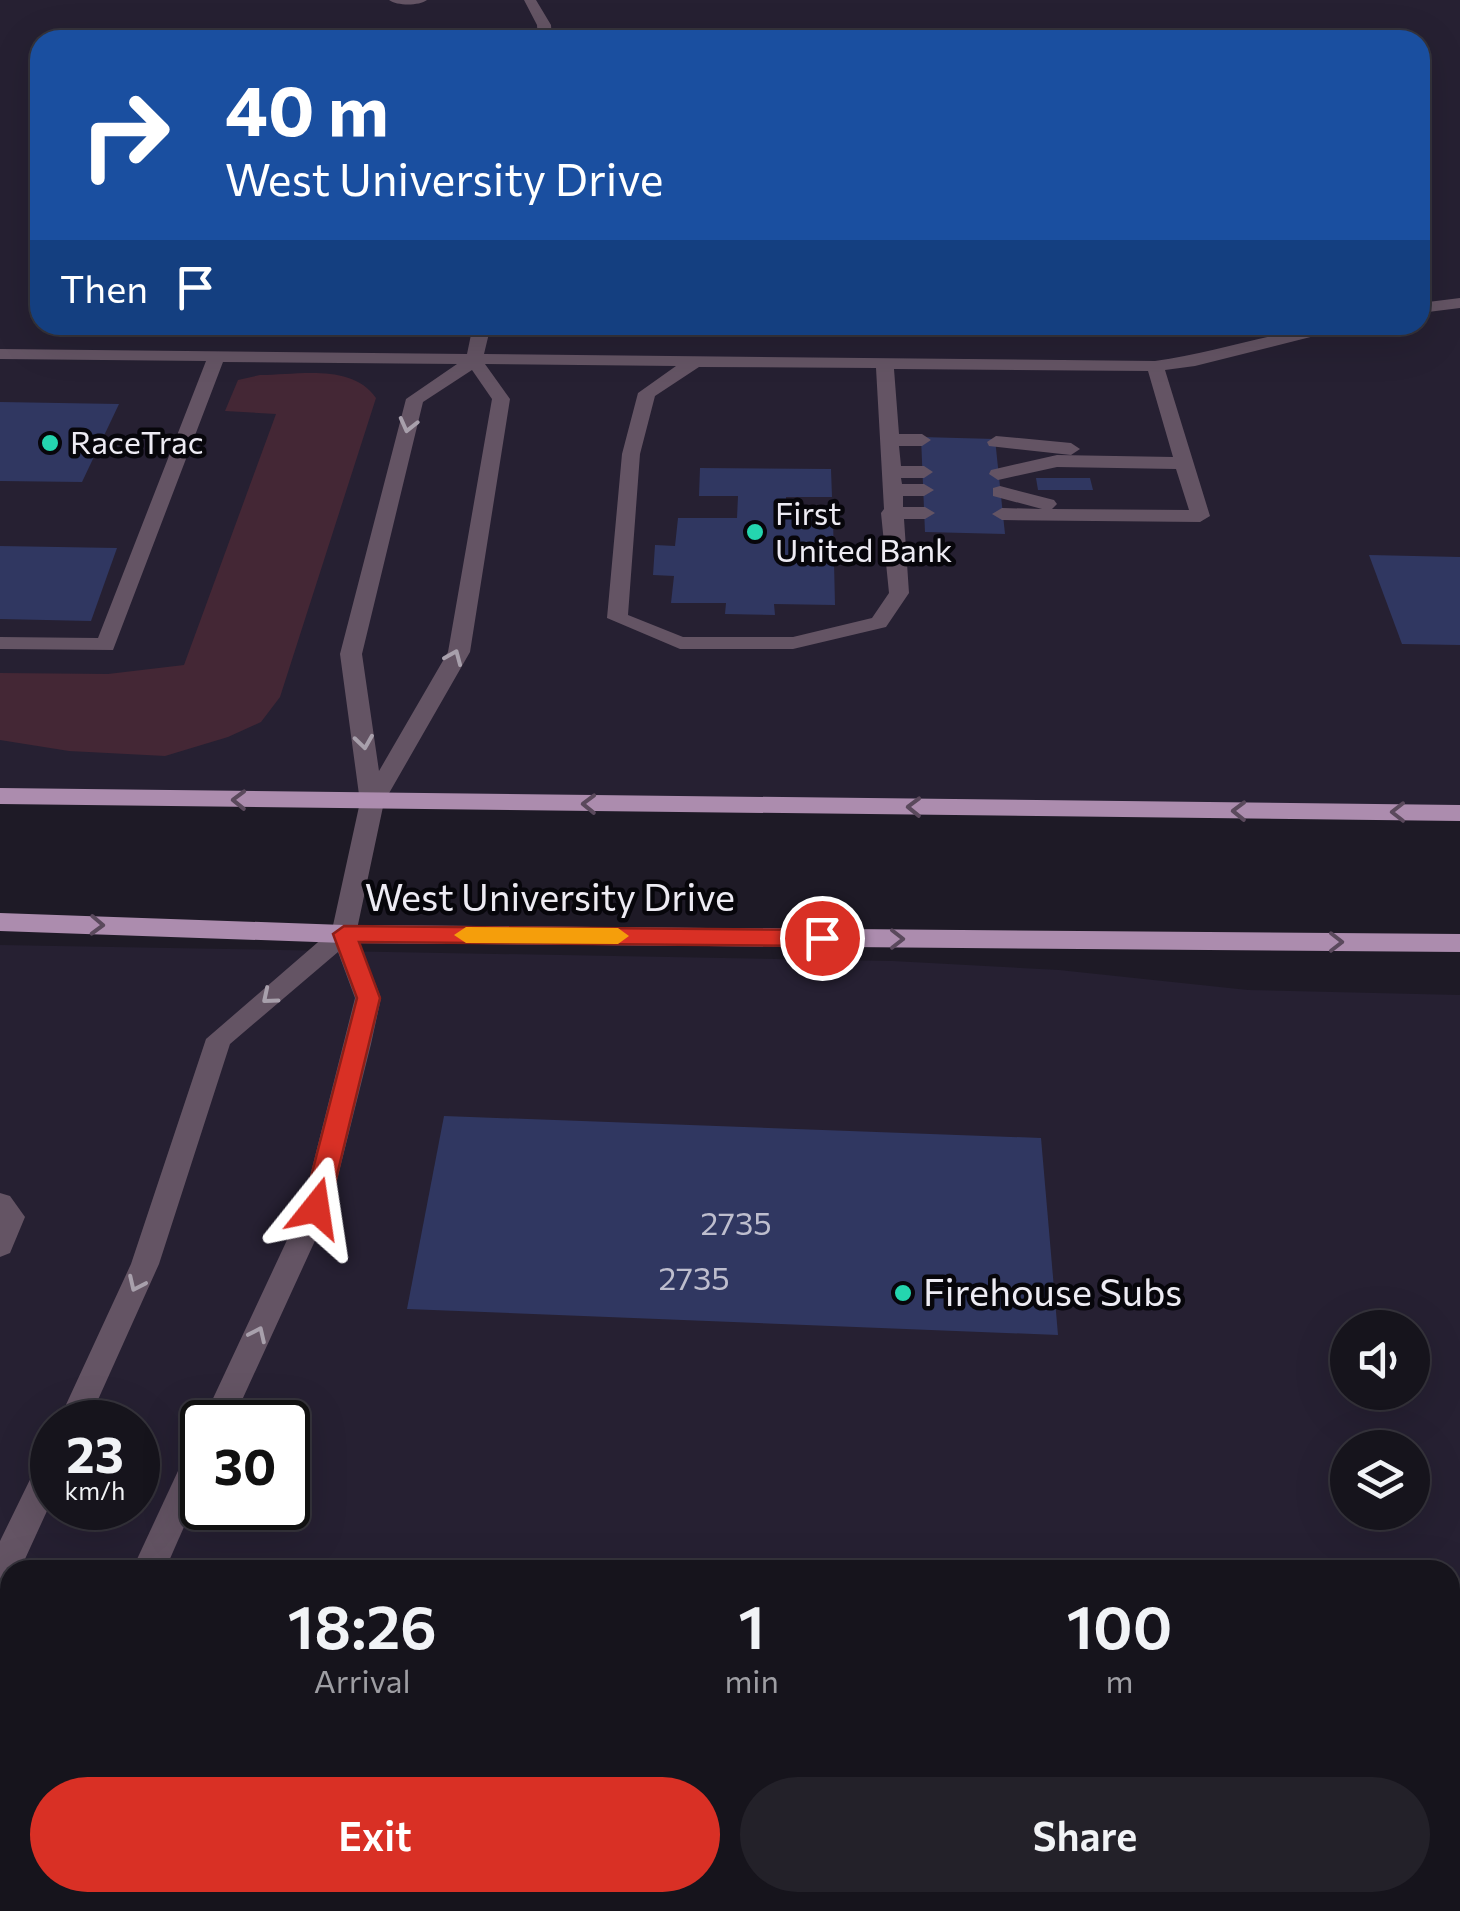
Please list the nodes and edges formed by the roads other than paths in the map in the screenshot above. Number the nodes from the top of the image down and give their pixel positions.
1 (394, 0) edge
2 (418, 0) edge
3 (530, 0) edge
4 (545, 30) edge
5 (1460, 303) edge
6 (1430, 307) edge
7 (480, 335) edge
8 (1306, 335) edge
9 (0, 354) edge
10 (216, 357) junction
11 (474, 361) junction
12 (692, 363) junction
13 (885, 364) junction
14 (1155, 366) junction
15 (1056, 454) junction
16 (1182, 456) junction
17 (888, 464) junction
18 (998, 466) junction
19 (1086, 515) junction
20 (892, 520) junction
21 (925, 520) dead end
22 (1003, 522) dead end
23 (0, 643) edge
24 (0, 796) edge
25 (372, 802) junction
26 (1460, 813) edge
27 (0, 922) edge
28 (344, 934) junction
29 (1417, 942) joint
30 (1460, 946) edge
31 (0, 1204) edge
32 (0, 1245) edge
33 (83, 1400) edge
34 (227, 1400) edge
35 (180, 1501) edge
36 (30, 1513) edge
37 (8, 1560) edge
38 (153, 1560) edge

1 - 2 street
3 - 4 street
5 - 6 street
7 - 11 street
8 - 14 street
9 - 10 street
10 - 11 street
10 - 23 street
11 - 12 street
25 -> 11 street
11 -> 25 street
12 - 13 street
12 - 20 street
13 - 14 street
13 - 17 street
14 - 16 street
15 - 16 street
15 - 18 street
15 - 18 street
16 - 19 street
17 - 17 street
17 - 20 street
18 - 19 street
19 - 22 street
20 - 21 street
25 -> 24 main road
26 -> 25 main road
25 - 28 street
27 -> 28 main road, West University Drive
28 -> 29 main road, West University Drive
28 -> 33 street
34 -> 28 street
29 - 30 street
31 - 32 street
35 - 38 street
36 - 37 street

